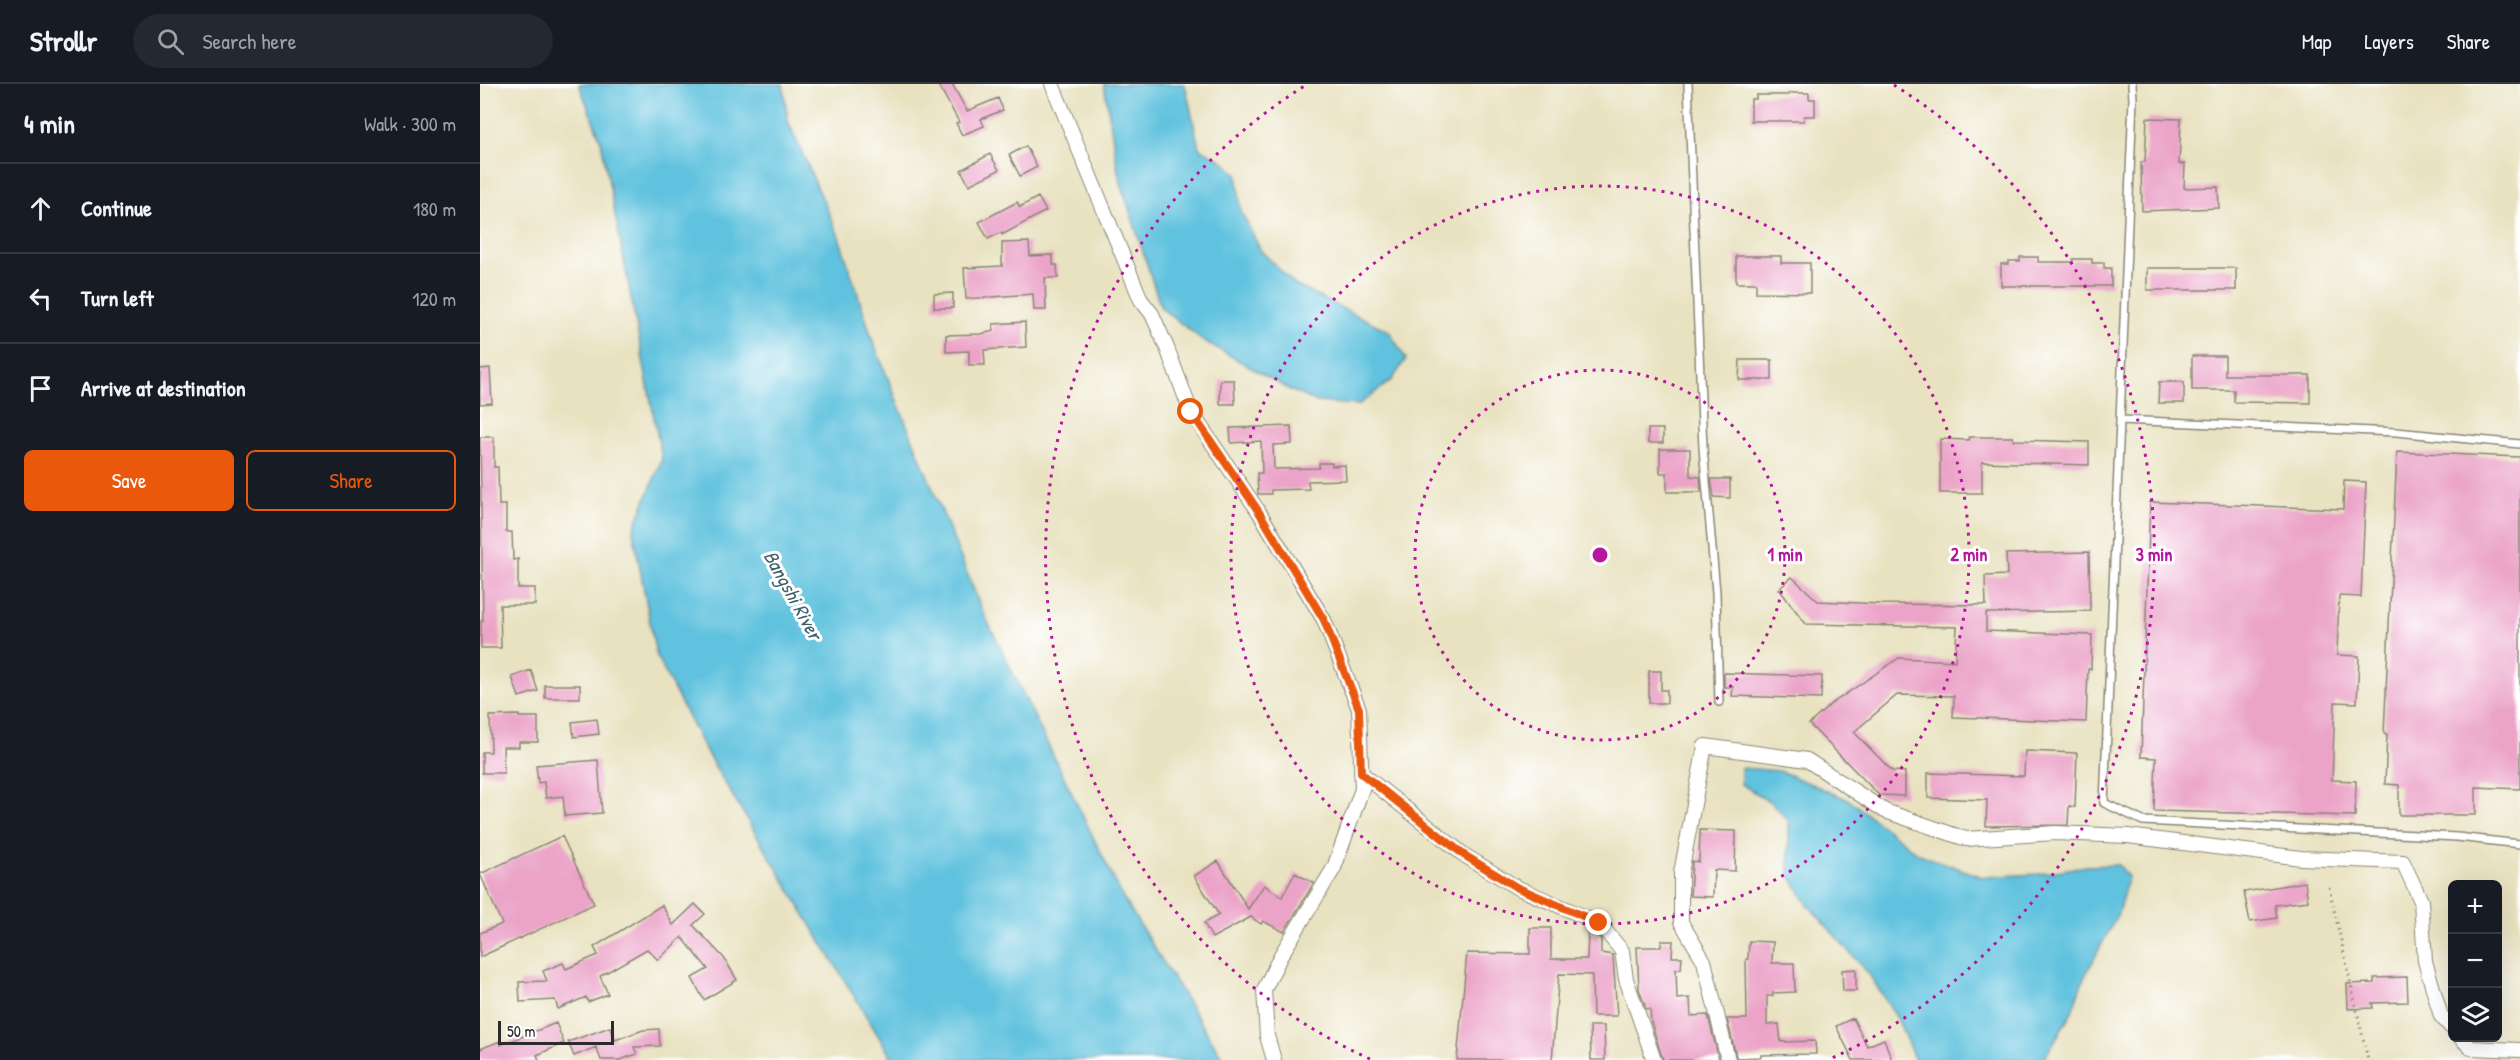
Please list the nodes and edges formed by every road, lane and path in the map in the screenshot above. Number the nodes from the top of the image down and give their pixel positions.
1 (1052, 84) edge
2 (1688, 84) edge
3 (2132, 84) edge
4 (2120, 420) junction
5 (2520, 444) edge
6 (1719, 702) dead end
7 (1361, 773) junction
8 (2520, 844) edge
9 (2329, 887) dead end
10 (2448, 1024) edge
11 (2465, 1042) edge
12 (2520, 1050) edge
13 (1274, 1060) edge
14 (1654, 1060) edge
15 (1728, 1060) edge
16 (2368, 1060) edge

1 - 7 street
2 - 6 lane
3 - 4 lane
4 - 5 lane
4 - 8 lane
7 - 13 street
7 - 14 street
9 - 16 path
10 - 15 street
11 - 12 street

